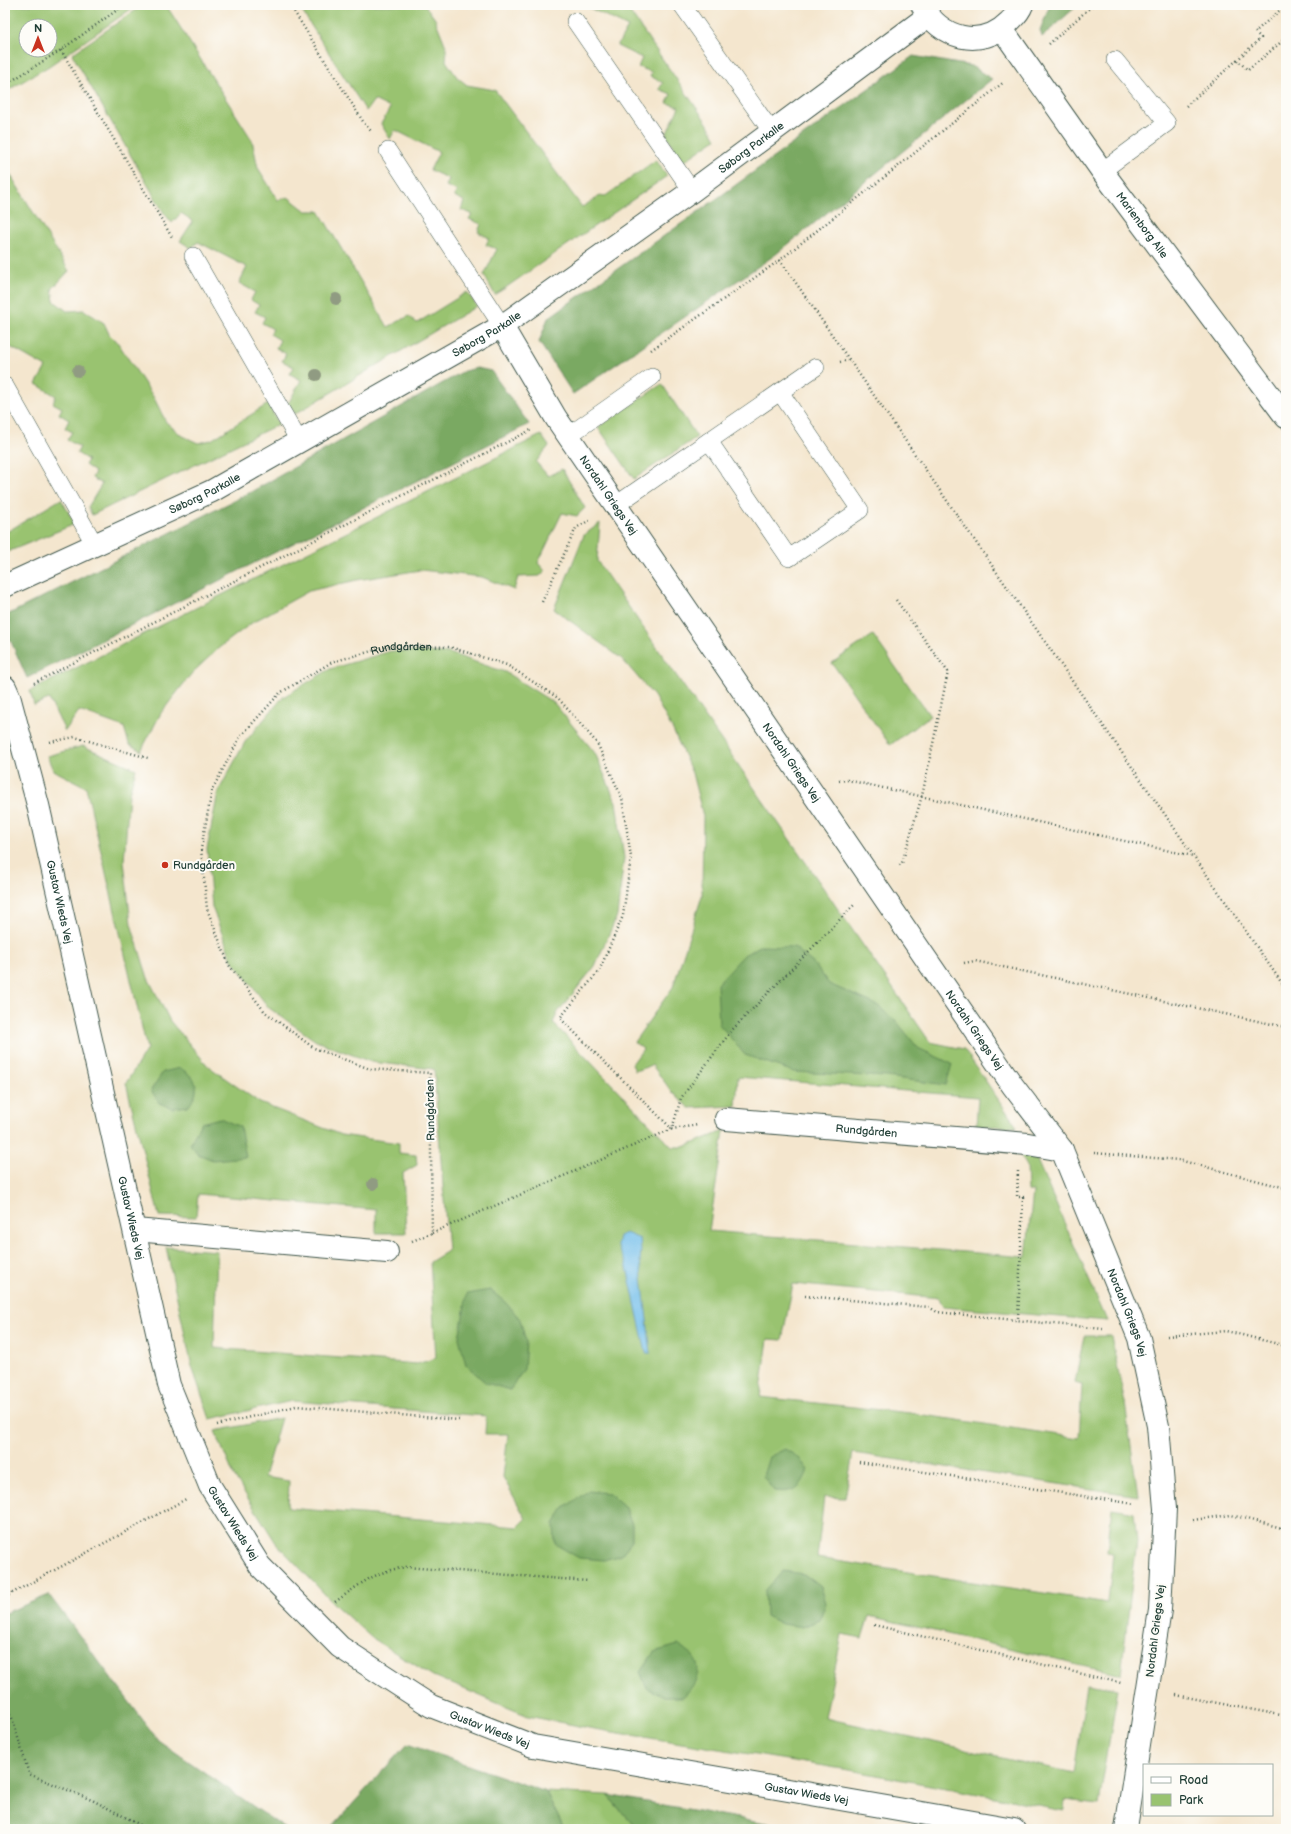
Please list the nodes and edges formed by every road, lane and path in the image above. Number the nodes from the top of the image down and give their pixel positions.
1 (124, 5) edge
2 (290, 5) edge
3 (682, 5) edge
4 (1022, 5) edge
5 (1093, 5) edge
6 (1286, 5) edge
7 (925, 10) edge
8 (575, 21) dead end
9 (1002, 29) junction
10 (1286, 38) edge
11 (61, 50) junction
12 (1115, 60) dead end
13 (1238, 60) junction
14 (1026, 64) junction
15 (5, 85) edge
16 (1167, 123) junction
17 (772, 132) junction
18 (388, 151) joint
19 (1102, 171) junction
20 (692, 191) junction
21 (193, 256) joint
22 (780, 260) junction
23 (502, 326) junction
24 (645, 354) dead end
25 (816, 367) dead end
26 (652, 377) dead end
27 (5, 386) edge
28 (780, 392) junction
29 (1286, 417) edge
30 (556, 418) junction
31 (568, 436) junction
32 (299, 441) junction
33 (709, 441) junction
34 (616, 505) junction
35 (95, 546) junction
36 (5, 586) edge
37 (896, 600) dead end
38 (542, 602) dead end
39 (7, 691) edge
40 (23, 748) junction
41 (148, 758) dead end
42 (808, 785) junction
43 (922, 796) junction
44 (1194, 856) junction
45 (875, 884) junction
46 (933, 968) junction
47 (1286, 989) edge
48 (1286, 1027) edge
49 (726, 1119) joint
50 (672, 1129) junction
51 (1013, 1143) junction
52 (1062, 1150) junction
53 (1286, 1188) edge
54 (134, 1230) junction
55 (432, 1233) junction
56 (386, 1252) joint
57 (805, 1296) dead end
58 (1018, 1319) junction
59 (1139, 1338) junction
60 (1286, 1346) edge
61 (459, 1420) dead end
62 (188, 1432) junction
63 (859, 1462) dead end
64 (210, 1486) junction
65 (1165, 1516) junction
66 (1286, 1529) edge
67 (588, 1581) dead end
68 (5, 1597) edge
69 (313, 1619) junction
70 (874, 1625) dead end
71 (1148, 1690) junction
72 (5, 1695) edge
73 (1286, 1716) edge
74 (148, 1829) edge
75 (1014, 1829) edge
76 (1126, 1829) edge

1 - 11 path
2 - 18 path
3 - 17 lane
4 - 9 street
5 - 14 path
6 - 13 path
7 - 9 street
7 - 17 street, Søborg Parkalle
8 - 20 lane
9 - 14 street, Marienborg Alle
10 - 13 path
11 - 15 path
11 - 21 path
12 - 16 lane
13 - 16 path
14 - 19 street, Marienborg Alle
14 - 22 path
16 - 19 lane
17 - 20 street, Søborg Parkalle
18 - 23 lane
19 - 29 street, Marienborg Alle
20 - 23 street, Søborg Parkalle
21 - 32 lane
22 - 24 path
22 - 44 path
23 - 30 street, Nordahl Griegs Vej
23 - 32 street, Søborg Parkalle
25 - 28 lane
26 - 31 lane
27 - 35 lane
28 - 33 lane
28 - 33 lane
30 - 31 street, Nordahl Griegs Vej
30 - 39 path
31 - 34 street, Nordahl Griegs Vej
32 - 35 street, Søborg Parkalle
33 - 34 lane
34 - 38 path
34 - 42 street, Nordahl Griegs Vej
35 - 36 street, Søborg Parkalle
37 - 43 path
39 - 40 street, Gustav Wieds Vej
40 - 41 path
40 - 54 street, Gustav Wieds Vej
42 - 43 path
42 - 45 street, Nordahl Griegs Vej
43 - 44 path
43 - 45 path
44 - 47 path
45 - 46 street, Nordahl Griegs Vej
45 - 50 path
46 - 48 path
46 - 52 street, Nordahl Griegs Vej
49 - 50 path
49 - 51 street, Rundgården
50 - 55 path
50 - 55 path, Rundgården
51 - 52 street, Rundgården
51 - 58 path
52 - 53 path
52 - 59 street, Nordahl Griegs Vej
54 - 56 street
54 - 62 street, Gustav Wieds Vej
55 - 56 path
57 - 58 path
58 - 59 path
59 - 60 path
59 - 65 street, Nordahl Griegs Vej
61 - 62 path
62 - 64 street, Gustav Wieds Vej
63 - 65 path
64 - 68 path
64 - 69 street, Gustav Wieds Vej
65 - 66 path
65 - 71 street, Nordahl Griegs Vej
67 - 69 path
69 - 75 street, Gustav Wieds Vej
70 - 71 path
71 - 73 path
71 - 76 street, Nordahl Griegs Vej
72 - 74 path

